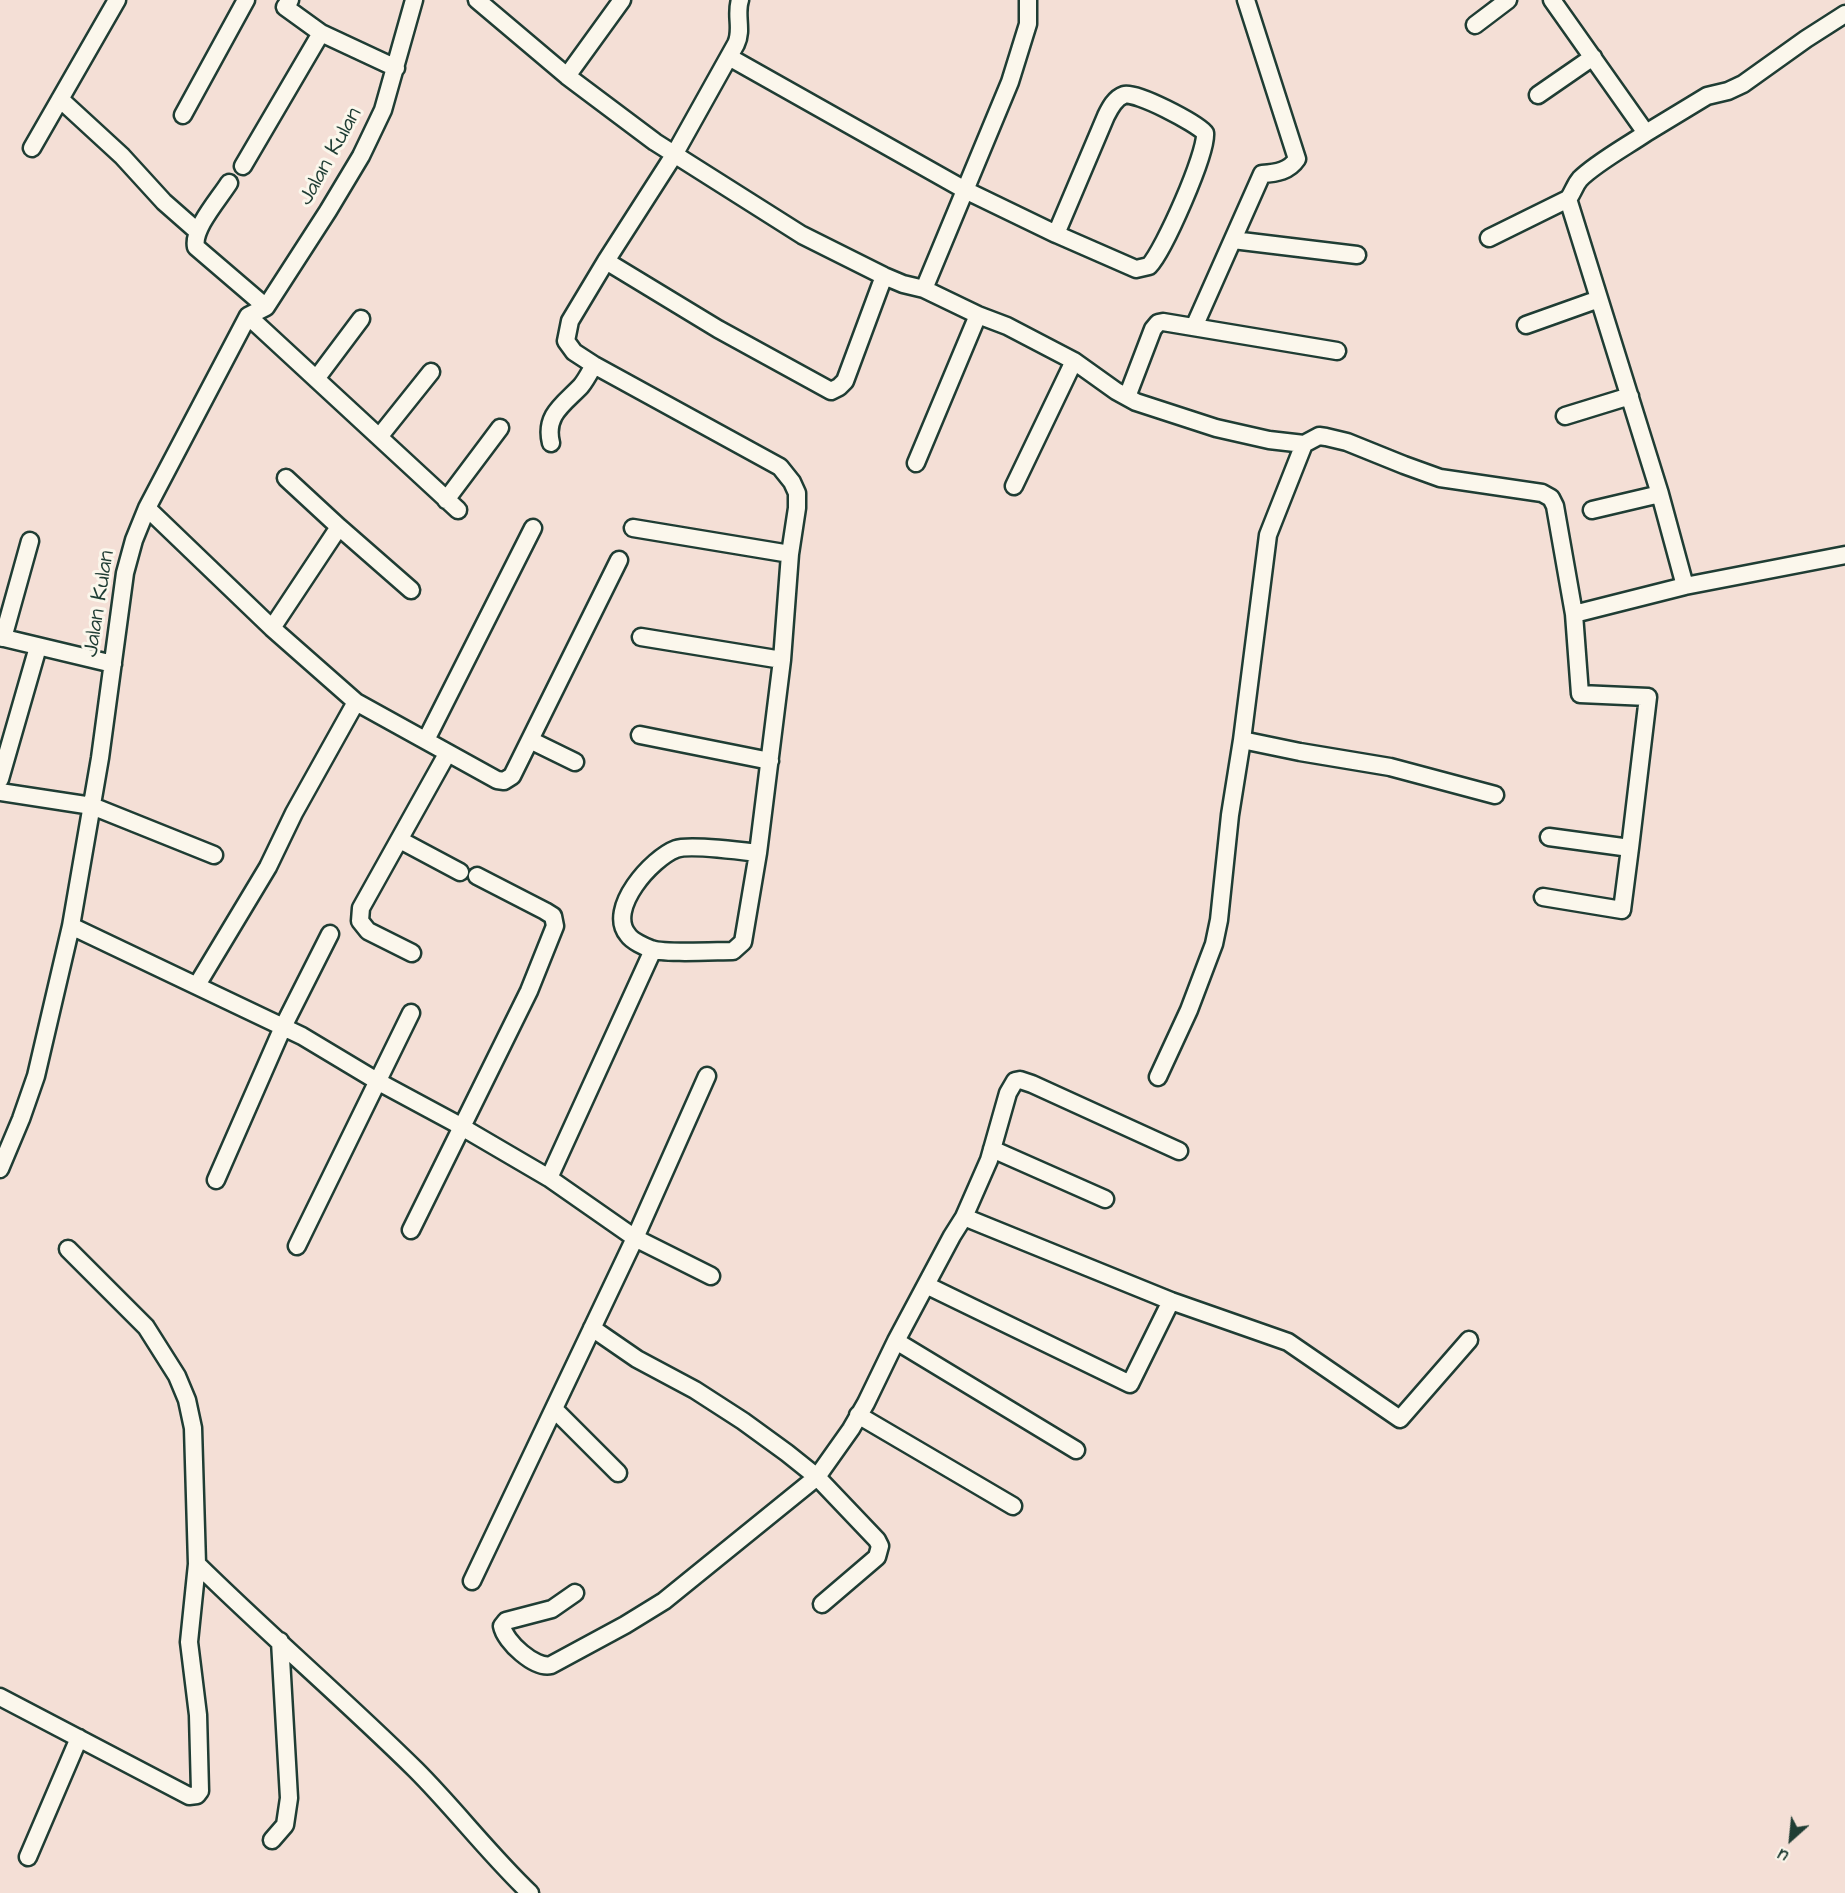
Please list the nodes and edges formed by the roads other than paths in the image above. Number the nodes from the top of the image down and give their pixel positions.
1 (117, 0) edge
2 (246, 0) edge
3 (414, 0) edge
4 (477, 0) edge
5 (622, 0) edge
6 (740, 0) edge
7 (1028, 0) edge
8 (1246, 0) edge
9 (1508, 0) edge
10 (1552, 0) edge
11 (282, 2) edge
12 (1845, 14) edge
13 (1474, 25) dead end
14 (321, 33) junction
15 (729, 57) junction
16 (1593, 57) junction
17 (396, 68) junction
18 (567, 76) junction
19 (1538, 94) dead end
20 (60, 99) junction
21 (183, 115) dead end
22 (1646, 133) junction
23 (32, 148) dead end
24 (674, 155) junction
25 (243, 166) dead end
26 (229, 183) dead end
27 (965, 190) junction
28 (1568, 199) junction
29 (197, 231) junction
30 (1056, 234) junction
31 (1489, 238) dead end
32 (1233, 240) junction
33 (1357, 255) dead end
34 (606, 261) junction
35 (884, 276) junction
36 (924, 289) junction
37 (1599, 299) junction
38 (266, 308) junction
39 (978, 315) junction
40 (248, 316) junction
41 (361, 319) dead end
42 (1526, 325) dead end
43 (1194, 327) junction
44 (1337, 351) dead end
45 (1074, 361) junction
46 (594, 365) junction
47 (431, 372) dead end
48 (316, 379) junction
49 (1630, 396) junction
50 (1127, 397) junction
51 (1565, 416) dead end
52 (500, 428) dead end
53 (379, 437) junction
54 (551, 443) dead end
55 (1304, 444) junction
56 (916, 464) dead end
57 (286, 478) dead end
58 (1014, 486) dead end
59 (1660, 494) junction
60 (147, 508) junction
61 (1592, 510) dead end
62 (339, 527) junction
63 (533, 528) dead end
64 (633, 528) dead end
65 (30, 541) dead end
66 (790, 554) junction
67 (1845, 555) edge
68 (619, 560) dead end
69 (1685, 586) junction
70 (411, 590) dead end
71 (1584, 612) junction
72 (272, 628) junction
73 (641, 637) dead end
74 (2, 638) edge
75 (38, 647) junction
76 (782, 660) junction
77 (113, 664) junction
78 (356, 702) junction
79 (640, 735) dead end
80 (426, 740) junction
81 (530, 740) junction
82 (1242, 740) junction
83 (447, 754) junction
84 (770, 761) junction
85 (575, 762) dead end
86 (0, 779) edge
87 (0, 792) edge
88 (1495, 795) dead end
89 (92, 806) junction
90 (1549, 837) dead end
91 (400, 840) junction
92 (1630, 848) junction
93 (758, 853) junction
94 (214, 855) dead end
95 (460, 872) dead end
96 (477, 876) dead end
97 (1543, 897) dead end
98 (71, 926) junction
99 (330, 934) dead end
100 (653, 950) junction
101 (412, 953) dead end
102 (197, 985) junction
103 (411, 1012) dead end
104 (283, 1027) junction
105 (707, 1076) dead end
106 (1158, 1077) dead end
107 (377, 1081) junction
108 (463, 1128) junction
109 (992, 1149) junction
110 (1179, 1151) dead end
111 (0, 1169) edge
112 (549, 1178) junction
113 (216, 1180) dead end
114 (1105, 1198) dead end
115 (964, 1217) junction
116 (411, 1230) dead end
117 (635, 1238) junction
118 (297, 1246) dead end
119 (68, 1249) dead end
120 (711, 1276) dead end
121 (926, 1285) junction
122 (1171, 1301) junction
123 (592, 1328) junction
124 (1469, 1340) dead end
125 (896, 1341) junction
126 (554, 1409) junction
127 (858, 1416) junction
128 (1076, 1450) dead end
129 (618, 1473) dead end
130 (817, 1477) junction
131 (1013, 1506) dead end
132 (196, 1564) junction
133 (472, 1581) dead end
134 (575, 1593) dead end
135 (822, 1604) dead end
136 (280, 1641) junction
137 (0, 1697) edge
138 (79, 1738) junction
139 (272, 1840) dead end
140 (28, 1857) dead end
141 (530, 1893) edge

1 - 20 street
2 - 21 street
3 - 17 street, Jalan Kulan
4 - 18 street
5 - 18 street
6 - 15 street
7 - 27 street
8 - 32 street
9 - 13 street
10 - 16 street
11 - 14 street
12 - 22 street
14 - 17 street
14 - 25 street
15 - 24 street
15 - 27 street
16 - 19 street
16 - 22 street
17 - 38 street, Jalan Kulan
18 - 24 street
20 - 23 street
20 - 29 street
22 - 28 street
24 - 34 street
24 - 35 street
26 - 29 street
27 - 30 street
27 - 36 street
28 - 31 street
28 - 37 street
29 - 38 street
30 - 30 street
32 - 33 street
32 - 43 street
34 - 35 street
34 - 46 street
35 - 36 street
36 - 39 street
37 - 42 street
37 - 49 street
38 - 40 street
39 - 45 street
39 - 56 street
40 - 48 street
40 - 60 street, Jalan Kulan
41 - 48 street
43 - 44 street
43 - 50 street
45 - 50 street
45 - 58 street
46 - 54 street
46 - 66 street
47 - 53 street
48 - 53 street
49 - 51 street
49 - 59 street
50 - 55 street
52 - 53 street
55 - 71 street
55 - 82 street
57 - 62 street
59 - 61 street
59 - 69 street
60 - 72 street
60 - 77 street, Jalan Kulan
62 - 70 street
62 - 72 street
63 - 80 street
64 - 66 street
65 - 74 street
66 - 76 street
67 - 69 street
68 - 81 street
69 - 71 street
71 - 92 street
72 - 78 street
73 - 76 street
74 - 75 street
75 - 77 street
75 - 86 street
76 - 84 street
77 - 89 street, Jalan Kulan
78 - 80 street
78 - 102 street
79 - 84 street
80 - 83 street
81 - 83 street
81 - 85 street
82 - 88 street
82 - 106 street
83 - 91 street
84 - 93 street
87 - 89 street
89 - 94 street
89 - 98 street, Jalan Kulan
90 - 92 street
91 - 95 street
91 - 101 street
92 - 97 street
93 - 100 street
93 - 100 street
96 - 108 street
98 - 102 street
98 - 111 street, Jalan Kulan
99 - 104 street
100 - 112 street
102 - 104 street
103 - 107 street
104 - 107 street
104 - 113 street
105 - 117 street
107 - 108 street
107 - 118 street
108 - 112 street
108 - 116 street
109 - 110 street
109 - 114 street
109 - 115 street
112 - 117 street
115 - 121 street
115 - 122 street
117 - 120 street
117 - 123 street
119 - 132 street
121 - 122 street
121 - 125 street
122 - 124 street
123 - 126 street
123 - 130 street
125 - 127 street
125 - 128 street
126 - 129 street
126 - 133 street
127 - 130 street
127 - 131 street
130 - 134 street
130 - 135 street
132 - 136 street
132 - 138 street
136 - 139 street
136 - 141 street
137 - 138 street
138 - 140 street

